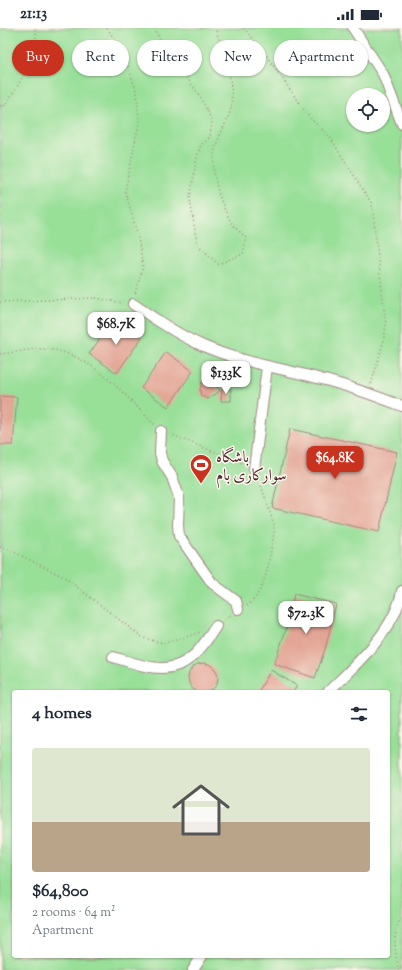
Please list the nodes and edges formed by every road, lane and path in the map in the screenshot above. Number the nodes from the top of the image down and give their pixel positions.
1 (34, 28) edge
2 (107, 28) edge
3 (154, 28) edge
4 (215, 28) edge
5 (244, 28) edge
6 (353, 28) edge
7 (0, 106) edge
8 (402, 124) edge
9 (0, 302) edge
10 (133, 304) junction
11 (0, 354) edge
12 (267, 366) junction
13 (368, 393) junction
14 (402, 406) edge
15 (161, 431) junction
16 (254, 469) junction
17 (0, 548) edge
18 (402, 591) edge
19 (238, 609) junction
20 (216, 626) junction
21 (113, 657) dead end
22 (330, 690) edge
23 (402, 918) edge
24 (201, 958) edge
25 (193, 970) edge
26 (398, 970) edge

1 - 7 path
2 - 10 path
3 - 4 path
5 - 13 path
6 - 8 street
9 - 10 path
10 - 12 street
11 - 15 path
12 - 13 street
12 - 16 street
13 - 14 street
15 - 16 path
15 - 19 street
16 - 19 path
17 - 20 path
18 - 22 street
19 - 20 path
20 - 21 street
23 - 26 path
24 - 25 street

